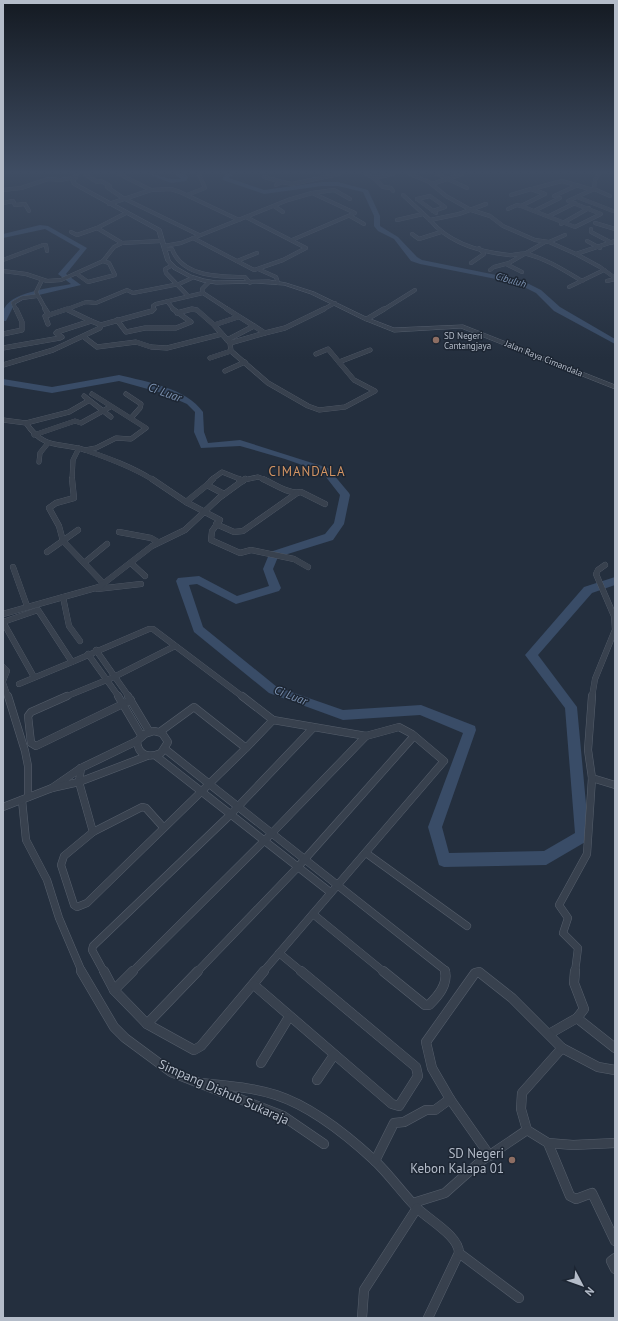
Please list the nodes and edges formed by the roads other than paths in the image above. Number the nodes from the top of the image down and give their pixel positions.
1 (78, 236) edge
2 (110, 236) edge
3 (160, 236) edge
4 (198, 236) edge
5 (283, 236) edge
6 (303, 236) edge
7 (415, 236) edge
8 (428, 236) edge
9 (446, 236) edge
10 (526, 236) edge
11 (563, 236) edge
12 (599, 236) edge
13 (83, 238) dead end
14 (193, 238) junction
15 (292, 240) junction
16 (161, 241) junction
17 (587, 241) dead end
18 (547, 242) junction
19 (613, 242) edge
20 (122, 243) junction
21 (164, 247) junction
22 (479, 248) junction
23 (600, 248) junction
24 (47, 251) dead end
25 (257, 253) dead end
26 (526, 254) junction
27 (576, 254) junction
28 (173, 256) junction
29 (166, 257) junction
30 (3, 260) edge
31 (103, 261) junction
32 (237, 261) junction
33 (471, 263) dead end
34 (506, 264) junction
35 (171, 266) junction
36 (258, 269) junction
37 (490, 270) dead end
38 (604, 270) junction
39 (3, 271) edge
40 (36, 272) dead end
41 (522, 272) dead end
42 (77, 274) junction
43 (30, 276) junction
44 (593, 276) junction
45 (192, 278) junction
46 (615, 279) edge
47 (42, 280) junction
48 (598, 280) dead end
49 (582, 281) junction
50 (607, 281) dead end
51 (209, 282) junction
52 (250, 283) junction
53 (278, 283) junction
54 (179, 284) junction
55 (569, 287) dead end
56 (415, 290) dead end
57 (203, 293) junction
58 (37, 294) junction
59 (188, 296) junction
60 (167, 302) junction
61 (335, 303) junction
62 (68, 310) junction
63 (177, 313) junction
64 (49, 315) junction
65 (238, 317) junction
66 (367, 318) junction
67 (118, 320) junction
68 (91, 322) junction
69 (48, 324) dead end
70 (101, 325) junction
71 (214, 325) junction
72 (254, 326) junction
73 (265, 332) junction
74 (3, 334) edge
75 (222, 334) junction
76 (84, 338) junction
77 (229, 343) junction
78 (3, 348) edge
79 (370, 350) dead end
80 (231, 351) junction
81 (316, 354) dead end
82 (210, 358) dead end
83 (245, 362) junction
84 (339, 362) junction
85 (3, 364) edge
86 (226, 371) dead end
87 (615, 387) edge
88 (92, 394) dead end
89 (126, 394) dead end
90 (84, 396) dead end
91 (88, 401) junction
92 (110, 407) junction
93 (102, 412) junction
94 (25, 417) dead end
95 (111, 417) dead end
96 (131, 418) junction
97 (3, 420) edge
98 (25, 423) junction
99 (34, 434) junction
100 (48, 443) junction
101 (81, 449) junction
102 (40, 462) dead end
103 (243, 481) junction
104 (207, 485) junction
105 (297, 493) junction
106 (224, 494) junction
107 (186, 502) junction
108 (325, 504) dead end
109 (203, 511) junction
110 (216, 524) junction
111 (78, 530) dead end
112 (119, 532) dead end
113 (63, 541) junction
114 (158, 542) junction
115 (107, 544) dead end
116 (47, 552) dead end
117 (84, 563) junction
118 (131, 563) junction
119 (605, 566) dead end
120 (13, 567) dead end
121 (308, 567) dead end
122 (145, 576) dead end
123 (104, 584) junction
124 (141, 584) dead end
125 (92, 590) junction
126 (63, 597) junction
127 (27, 606) junction
128 (3, 614) edge
129 (80, 641) dead end
130 (174, 646) junction
131 (96, 650) junction
132 (88, 654) junction
133 (72, 662) junction
134 (3, 667) edge
135 (34, 677) junction
136 (114, 677) junction
137 (106, 679) junction
138 (3, 682) edge
139 (19, 684) dead end
140 (131, 700) junction
141 (124, 704) junction
142 (273, 720) junction
143 (313, 728) junction
144 (148, 731) junction
145 (161, 731) junction
146 (141, 735) junction
147 (366, 736) junction
148 (414, 736) junction
149 (137, 741) junction
150 (246, 748) junction
151 (165, 749) junction
152 (147, 756) junction
153 (156, 756) junction
154 (81, 768) junction
155 (592, 778) junction
156 (79, 782) junction
157 (208, 784) junction
158 (615, 785) edge
159 (52, 788) junction
160 (201, 791) junction
161 (25, 798) junction
162 (3, 807) edge
163 (237, 808) junction
164 (230, 815) junction
165 (163, 827) junction
166 (93, 832) junction
167 (271, 834) junction
168 (264, 841) junction
169 (366, 853) junction
170 (305, 860) junction
171 (297, 868) junction
172 (337, 885) junction
173 (330, 892) junction
174 (313, 914) junction
175 (467, 926) dead end
176 (279, 952) junction
177 (254, 985) junction
178 (114, 990) junction
179 (289, 1017) junction
180 (577, 1018) junction
181 (147, 1024) junction
182 (549, 1034) junction
183 (562, 1048) junction
184 (615, 1048) edge
185 (334, 1055) junction
186 (261, 1063) dead end
187 (615, 1070) edge
188 (317, 1080) dead end
189 (197, 1082) junction
190 (450, 1099) junction
191 (527, 1130) junction
192 (548, 1143) junction
193 (615, 1143) edge
194 (324, 1144) dead end
195 (490, 1156) junction
196 (375, 1161) junction
197 (415, 1205) junction
198 (615, 1241) edge
199 (459, 1253) junction
200 (615, 1258) edge
201 (615, 1269) edge
202 (519, 1298) dead end
203 (362, 1318) edge
204 (428, 1318) edge

1 - 13 street
2 - 20 street
3 - 16 street, Jalan Raya Cimandala
4 - 14 street
5 - 15 street
6 - 15 street
7 - 8 street
9 - 22 street
10 - 18 street
11 - 18 street
12 - 19 street
14 - 21 street
14 - 32 street
15 - 36 street
16 - 20 street
16 - 21 street, Jalan Raya Cimandala
17 - 23 street
18 - 26 street
18 - 27 street
19 - 23 street
20 - 31 street
21 - 28 street, Jalan Raya Cimandala
21 - 29 street, Jalan Raya Cimandala
22 - 26 street
22 - 33 street
23 - 27 street
24 - 30 street
25 - 32 street
26 - 34 street
26 - 49 street
27 - 38 street
28 - 29 street
28 - 52 street, Jalan Raya Cimandala
29 - 35 street, Jalan Raya Cimandala
31 - 42 street
31 - 42 street
32 - 36 street
34 - 37 street
34 - 41 street
35 - 45 street, Jalan Raya Cimandala
35 - 54 street
36 - 53 street
38 - 44 street
38 - 46 street
39 - 43 street
40 - 43 street
42 - 47 street
43 - 47 street
44 - 48 street
44 - 49 street
45 - 51 street, Jalan Raya Cimandala
45 - 54 street
46 - 50 street
47 - 58 street
49 - 55 street
51 - 52 street, Jalan Raya Cimandala
51 - 57 street
52 - 53 street, Jalan Raya Cimandala
53 - 61 street, Jalan Raya Cimandala
54 - 59 street
54 - 62 street
56 - 66 street
57 - 59 street
57 - 65 street
58 - 64 street
58 - 74 street
59 - 60 street
60 - 63 street
60 - 67 street
61 - 66 street, Jalan Raya Cimandala
61 - 73 street
62 - 64 street
62 - 68 street
63 - 67 street
63 - 71 street
64 - 69 street
65 - 71 street
65 - 72 street
66 - 87 street, Jalan Raya Cimandala
67 - 70 street
68 - 70 street
68 - 78 street
70 - 76 street
71 - 75 street
72 - 73 street
72 - 77 street
73 - 77 street
75 - 76 street
75 - 77 street
76 - 85 street
77 - 80 street
79 - 84 street
80 - 82 street
80 - 83 street
81 - 84 street
83 - 84 street
83 - 86 street
88 - 92 street
89 - 96 street
90 - 91 street
91 - 93 street
91 - 98 street
92 - 93 street
92 - 96 street
93 - 95 street
93 - 99 street
94 - 98 street
96 - 101 street
97 - 98 street
98 - 99 street
99 - 100 street
100 - 101 street
100 - 102 street
101 - 107 street
101 - 113 street
103 - 104 street
103 - 105 street
103 - 106 street
104 - 106 street
104 - 107 street
105 - 108 street
105 - 110 street
106 - 109 street
107 - 109 street
109 - 110 street
109 - 114 street
110 - 121 street
111 - 113 street
112 - 114 street
113 - 116 street
113 - 117 street
114 - 118 street
115 - 117 street
117 - 123 street
118 - 122 street
118 - 123 street
119 - 155 street
120 - 127 street
123 - 125 street
124 - 125 street
125 - 126 street
126 - 127 street
126 - 129 street
127 - 128 street
130 - 131 street
130 - 136 street
130 - 142 street
131 - 132 street
131 - 136 street
132 - 133 street
132 - 137 street
133 - 135 street
133 - 135 street
134 - 138 street, Simpang Dishub Sukaraja
135 - 139 street
136 - 137 street
136 - 140 street
137 - 141 street
137 - 141 street
138 - 161 street, Simpang Dishub Sukaraja
140 - 141 street
140 - 144 street
141 - 146 street
142 - 143 street
142 - 150 street
143 - 147 street
143 - 163 street
144 - 145 street
144 - 146 street
145 - 150 street
145 - 151 street
146 - 149 street
147 - 148 street
147 - 167 street
148 - 169 street
148 - 170 street
149 - 152 street
149 - 154 street
150 - 157 street
151 - 153 street
151 - 157 street
152 - 153 street
152 - 156 street
153 - 160 street
154 - 156 street
154 - 159 street
155 - 158 street
155 - 180 street
156 - 159 street
156 - 166 street
157 - 160 street
157 - 163 street
159 - 161 street
160 - 164 street
160 - 165 street
161 - 162 street
161 - 189 street, Simpang Dishub Sukaraja
163 - 164 street
163 - 167 street
164 - 168 street
164 - 178 street
165 - 166 street
165 - 166 street
167 - 168 street
167 - 170 street
168 - 171 street
168 - 178 street
169 - 172 street
169 - 175 street
170 - 171 street
170 - 172 street
171 - 173 street
171 - 181 street
172 - 173 street
172 - 174 street
173 - 174 street
174 - 176 street
176 - 177 street
176 - 185 street
177 - 179 street
177 - 181 street
178 - 181 street
179 - 185 street
179 - 186 street
180 - 182 street
180 - 184 street
182 - 183 street
182 - 190 street
183 - 187 street
183 - 191 street
185 - 188 street
189 - 194 street, Simpang Dishub Sukaraja
189 - 196 street
190 - 195 street
190 - 196 street
191 - 192 street
191 - 195 street
192 - 193 street
192 - 198 street
195 - 197 street
196 - 197 street
197 - 199 street
197 - 203 street
199 - 202 street
199 - 204 street
200 - 201 street

